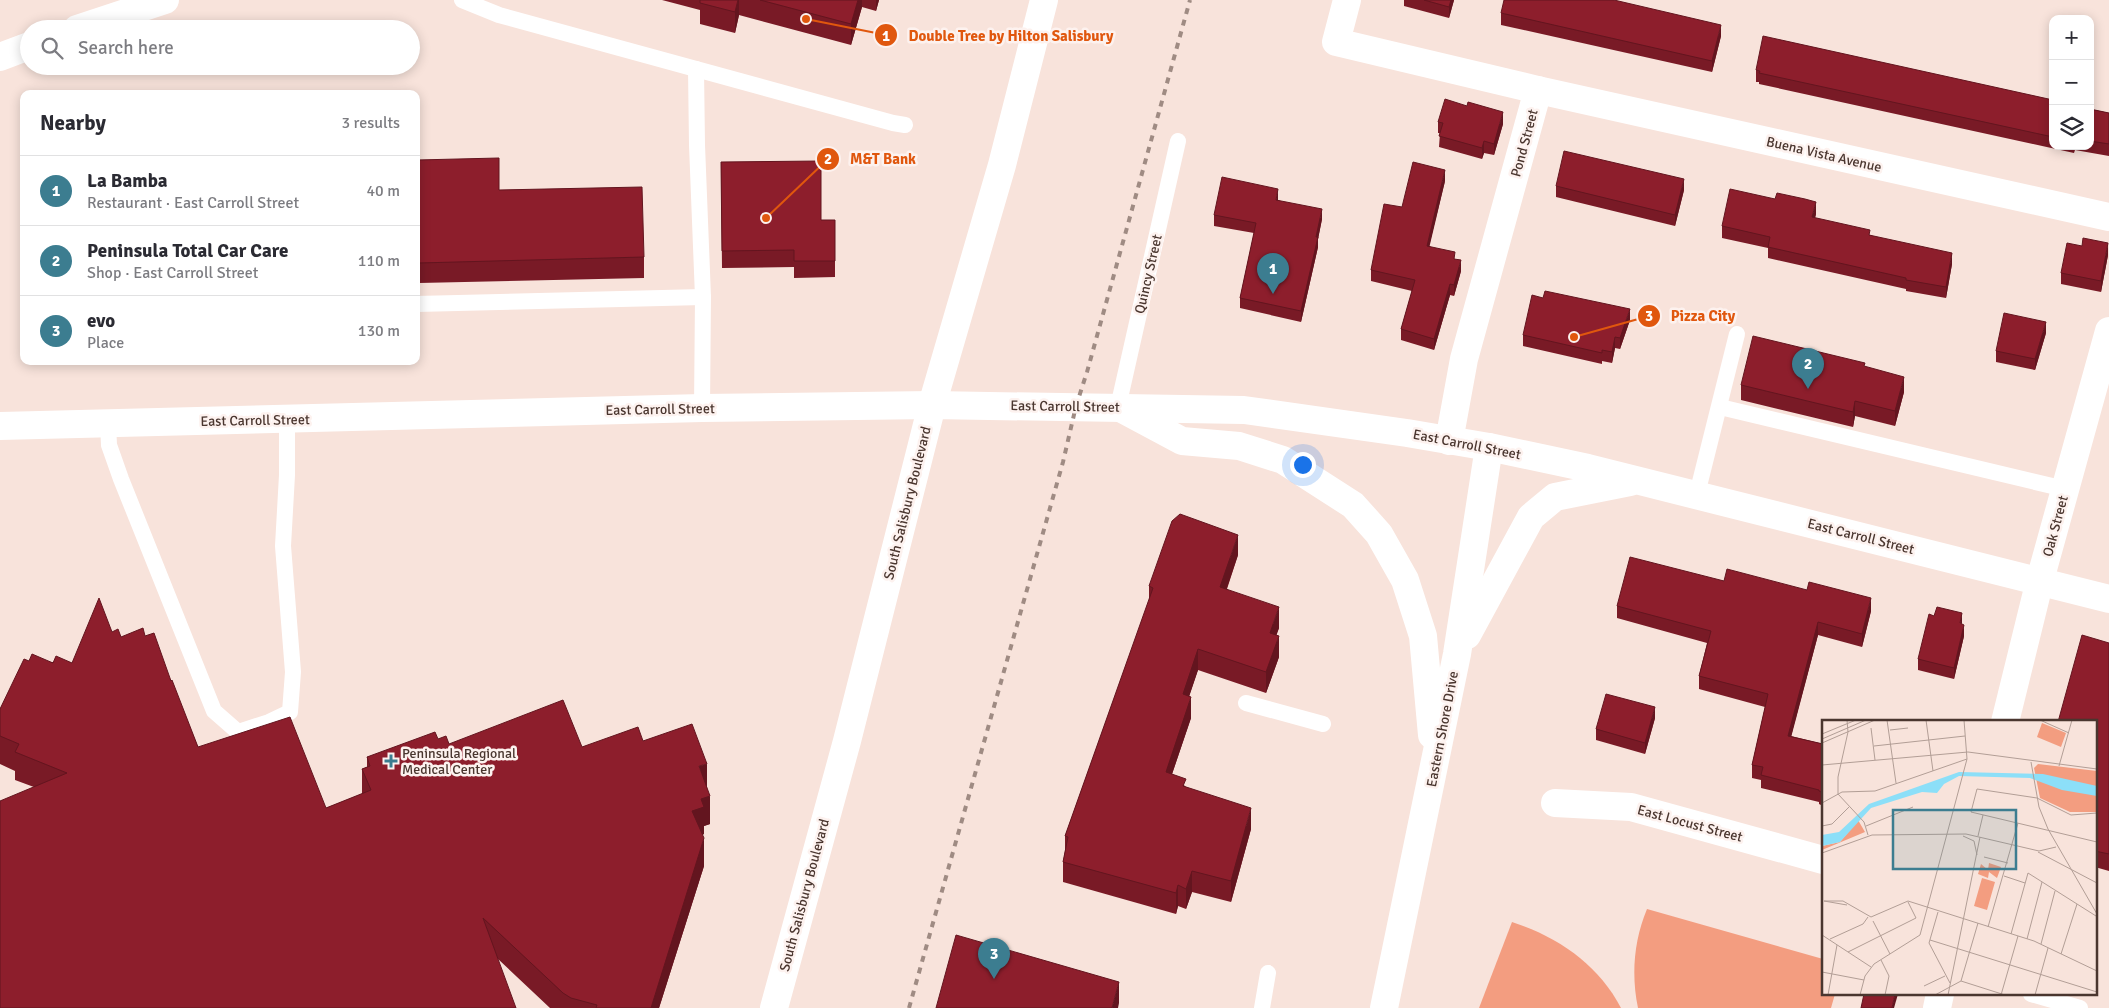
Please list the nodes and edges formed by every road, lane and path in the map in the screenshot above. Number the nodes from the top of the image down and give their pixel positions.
1 (165, 0) edge
2 (462, 0) edge
3 (1044, 0) edge
4 (1347, 0) edge
5 (104, 20) edge
6 (20, 49) edge
7 (0, 57) edge
8 (696, 69) junction
9 (1538, 90) junction
10 (905, 125) dead end
11 (1178, 141) dead end
12 (2109, 217) edge
13 (703, 297) junction
14 (420, 304) edge
15 (2109, 330) edge
16 (1737, 334) dead end
17 (932, 405) junction
18 (1118, 407) junction
19 (1720, 407) junction
20 (702, 408) junction
21 (287, 420) junction
22 (108, 424) junction
23 (0, 426) edge
24 (1449, 441) junction
25 (1489, 447) junction
26 (1637, 480) junction
27 (2065, 489) junction
28 (1697, 494) junction
29 (2040, 580) junction
30 (2109, 598) edge
31 (1456, 654) junction
32 (1246, 703) dead end
33 (2005, 720) edge
34 (1322, 724) dead end
35 (1434, 765) junction
36 (1555, 803) dead end
37 (1822, 860) edge
38 (1268, 973) dead end
39 (2038, 996) edge
40 (774, 1008) edge
41 (1262, 1008) edge
42 (1384, 1008) edge
43 (2080, 1008) edge

1 - 5 main road
2 - 8 lane
3 - 17 main road, South Salisbury Boulevard
4 - 9 main road, Pond Street
6 - 7 main road
8 - 10 lane
8 - 13 lane
9 - 12 main road, Buena Vista Avenue
9 - 24 main road, Pond Street
11 - 18 lane, Quincy Street
13 - 14 lane
13 - 20 lane
15 - 27 main road, Oak Street
16 - 19 lane
17 - 18 main road, East Carroll Street
17 - 20 main road, East Carroll Street
17 - 40 main road, South Salisbury Boulevard
18 - 24 main road, East Carroll Street
18 - 35 main road
19 - 27 lane
19 - 28 lane
20 - 21 main road, East Carroll Street
21 - 22 main road, East Carroll Street
21 - 22 lane
22 - 23 main road, East Carroll Street
24 - 25 main road, East Carroll Street
25 - 26 main road, East Carroll Street
25 - 31 main road, Eastern Shore Drive
26 - 28 main road, East Carroll Street
26 - 31 main road
27 - 29 main road, Oak Street
28 - 29 main road, East Carroll Street
29 - 30 main road, East Carroll Street
29 - 33 main road, Oak Street
31 - 35 main road, Eastern Shore Drive
32 - 34 lane
35 - 42 main road, Eastern Shore Drive
36 - 37 main road, East Locust Street
38 - 41 lane
39 - 43 lane

